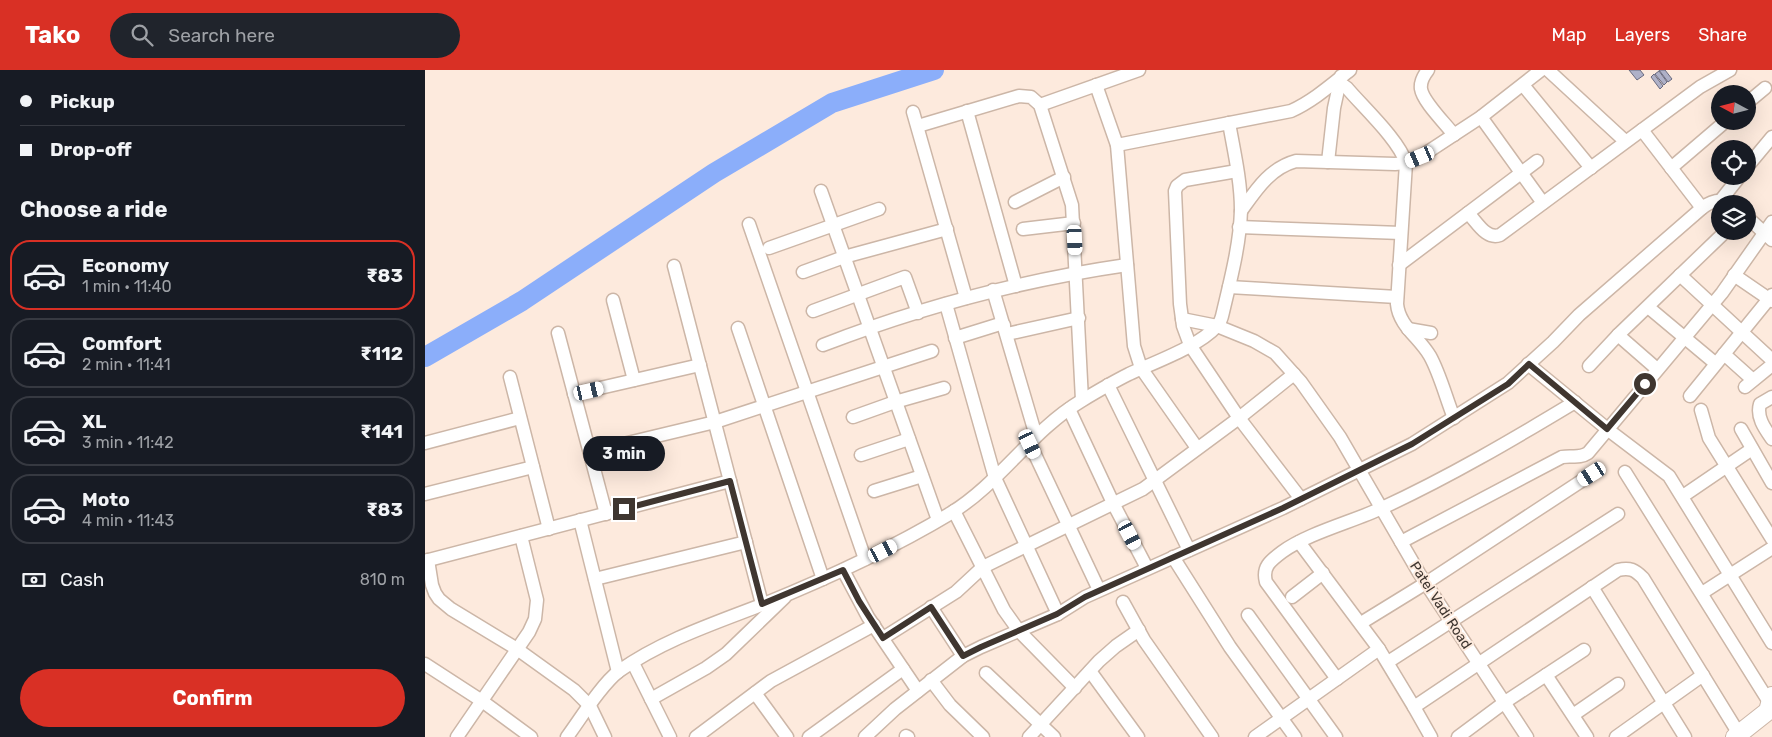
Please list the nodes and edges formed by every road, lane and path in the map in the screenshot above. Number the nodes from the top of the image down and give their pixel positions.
1 (1139, 70) edge
2 (1541, 70) edge
3 (1548, 70) edge
4 (1730, 70) edge
5 (1425, 71) edge
6 (1713, 74) edge
7 (1343, 75) edge
8 (1523, 85) junction
9 (1096, 86) junction
10 (1765, 88) dead end
11 (1756, 95) edge
12 (1040, 106) junction
13 (967, 111) junction
14 (913, 112) dead end
15 (1481, 117) junction
16 (1229, 123) junction
17 (917, 126) junction
18 (1641, 130) junction
19 (1715, 130) edge
20 (1454, 135) junction
21 (1772, 137) edge
22 (1625, 141) junction
23 (1117, 145) junction
24 (1756, 156) edge
25 (1328, 162) junction
26 (1537, 162) dead end
27 (1406, 163) junction
28 (1591, 168) junction
29 (1671, 168) junction
30 (1237, 171) junction
31 (1521, 174) junction
32 (1063, 177) junction
33 (821, 191) dead end
34 (1015, 202) dead end
35 (1711, 202) edge
36 (1543, 203) junction
37 (1702, 208) junction
38 (879, 209) dead end
39 (1241, 211) junction
40 (1469, 213) junction
41 (1772, 222) edge
42 (1073, 223) junction
43 (749, 224) dead end
44 (833, 225) junction
45 (1756, 225) edge
46 (1239, 227) junction
47 (947, 229) junction
48 (1023, 229) dead end
49 (1401, 233) junction
50 (1768, 236) edge
51 (1717, 240) edge
52 (769, 248) dead end
53 (844, 257) junction
54 (1399, 265) junction
55 (674, 266) dead end
56 (1127, 266) junction
57 (803, 272) dead end
58 (1077, 272) junction
59 (1680, 275) junction
60 (1734, 275) junction
61 (1015, 286) junction
62 (1229, 287) junction
63 (993, 290) junction
64 (857, 295) junction
65 (1397, 297) junction
66 (967, 298) junction
67 (1771, 298) edge
68 (613, 300) dead end
69 (946, 304) junction
70 (1712, 304) junction
71 (1648, 306) junction
72 (813, 311) dead end
73 (918, 313) junction
74 (1079, 318) junction
75 (1182, 319) junction
76 (1217, 326) junction
77 (738, 328) dead end
78 (869, 328) junction
79 (1005, 329) junction
80 (1408, 329) junction
81 (1742, 332) junction
82 (558, 333) dead end
83 (1431, 333) dead end
84 (1618, 335) junction
85 (955, 338) junction
86 (1685, 338) junction
87 (823, 345) dead end
88 (1191, 345) junction
89 (932, 351) dead end
90 (1720, 358) junction
91 (1772, 360) edge
92 (1529, 364) junction
93 (700, 365) junction
94 (1772, 365) edge
95 (883, 366) junction
96 (1589, 366) dead end
97 (1141, 368) junction
98 (1657, 369) junction
99 (1294, 374) junction
100 (510, 377) dead end
101 (634, 380) junction
102 (1108, 385) junction
103 (944, 388) dead end
104 (806, 392) junction
105 (575, 394) junction
106 (1690, 396) dead end
107 (1772, 396) edge
108 (1082, 400) junction
109 (895, 402) junction
110 (1575, 402) junction
111 (764, 406) junction
112 (1069, 409) junction
113 (1701, 410) dead end
114 (853, 417) dead end
115 (520, 418) junction
116 (1239, 418) junction
117 (1454, 418) junction
118 (715, 422) junction
119 (1607, 429) junction
120 (1741, 429) dead end
121 (909, 439) junction
122 (1772, 439) edge
123 (1033, 440) junction
124 (425, 443) edge
125 (1197, 448) junction
126 (1752, 449) junction
127 (590, 452) junction
128 (861, 456) dead end
129 (1727, 466) junction
130 (533, 467) junction
131 (1625, 472) dead end
132 (1592, 474) dead end
133 (922, 476) junction
134 (1363, 477) junction
135 (995, 478) junction
136 (730, 481) junction
137 (1155, 481) junction
138 (1772, 483) edge
139 (874, 491) dead end
140 (425, 494) edge
141 (1683, 496) junction
142 (1301, 499) junction
143 (1113, 502) junction
144 (1381, 508) junction
145 (954, 511) junction
146 (606, 514) junction
147 (1618, 514) dead end
148 (580, 520) junction
149 (938, 520) junction
150 (1068, 525) junction
151 (549, 528) junction
152 (521, 536) junction
153 (1772, 539) edge
154 (746, 542) junction
155 (1299, 542) junction
156 (1401, 542) junction
157 (1026, 546) junction
158 (1772, 548) edge
159 (1189, 550) junction
160 (426, 560) edge
161 (865, 560) junction
162 (1178, 565) junction
163 (983, 567) junction
164 (1147, 568) junction
165 (843, 570) junction
166 (1323, 573) junction
167 (1730, 575) junction
168 (595, 579) junction
169 (823, 579) junction
170 (1426, 583) junction
171 (1592, 587) junction
172 (1099, 590) junction
173 (789, 593) junction
174 (1702, 593) junction
175 (1292, 597) dead end
176 (1123, 602) dead end
177 (762, 604) junction
178 (931, 607) junction
179 (1057, 614) junction
180 (1248, 615) dead end
181 (1450, 621) junction
182 (1361, 624) junction
183 (874, 625) junction
184 (1139, 630) junction
185 (883, 638) junction
186 (1026, 638) junction
187 (1772, 643) edge
188 (517, 649) junction
189 (1379, 649) junction
190 (1584, 650) dead end
191 (963, 656) junction
192 (1388, 662) junction
193 (1479, 662) junction
194 (633, 663) junction
195 (425, 664) edge
196 (903, 669) junction
197 (1090, 671) junction
198 (618, 672) junction
199 (986, 672) dead end
200 (1547, 675) junction
201 (1703, 675) junction
202 (1337, 679) junction
203 (931, 680) junction
204 (1618, 684) dead end
205 (1075, 688) junction
206 (918, 691) junction
207 (755, 693) junction
208 (651, 699) junction
209 (1309, 699) junction
210 (1772, 700) edge
211 (482, 701) junction
212 (1505, 702) junction
213 (1664, 703) junction
214 (590, 706) junction
215 (1414, 707) junction
216 (1573, 715) junction
217 (1282, 718) junction
218 (1042, 724) junction
219 (1737, 735) edge
220 (457, 737) edge
221 (531, 737) edge
222 (567, 737) edge
223 (605, 737) edge
224 (670, 737) edge
225 (696, 737) edge
226 (787, 737) edge
227 (809, 737) edge
228 (865, 737) edge
229 (983, 737) edge
230 (1029, 737) edge
231 (1053, 737) edge
232 (1138, 737) edge
233 (1212, 737) edge
234 (1255, 737) edge
235 (1295, 737) edge
236 (1336, 737) edge
237 (1431, 737) edge
238 (1458, 737) edge
239 (1527, 737) edge
240 (1587, 737) edge
241 (1616, 737) edge
242 (1685, 737) edge

1 - 9 street
2 - 8 street
3 - 22 street
4 - 6 street
5 - 20 street
6 - 18 street
7 - 16 street
7 - 25 street
7 - 27 street
8 - 15 street
8 - 28 street
9 - 12 street
9 - 23 street
10 - 11 street
12 - 13 street
12 - 32 street
13 - 17 street
13 - 61 street
14 - 17 street
15 - 20 street
15 - 31 street
16 - 23 street
16 - 30 street
17 - 47 street
18 - 22 street
18 - 29 street
19 - 29 street
20 - 27 street
21 - 24 street
22 - 28 street
23 - 56 street
25 - 27 street
25 - 39 street
26 - 31 street
27 - 49 street
28 - 36 street
29 - 37 street
30 - 39 street
30 - 75 street
31 - 36 street
31 - 40 street
32 - 34 street
32 - 42 street
33 - 44 street
35 - 37 street
36 - 40 street
37 - 92 street
38 - 44 street
39 - 46 street
40 - 54 street
41 - 50 street
42 - 48 street
42 - 58 street
43 - 104 street
44 - 52 street
44 - 53 street
45 - 50 street
46 - 49 street
46 - 62 street
47 - 53 street
47 - 66 street
49 - 54 street
50 - 60 street
51 - 59 street
53 - 57 street
53 - 64 street
54 - 65 street
55 - 93 street
56 - 58 street
56 - 97 street
58 - 61 street
58 - 74 street
59 - 70 street
59 - 71 street
60 - 67 street
60 - 70 street
61 - 63 street
62 - 65 street
62 - 76 street
63 - 66 street
63 - 79 street
64 - 72 street
64 - 73 street
64 - 78 street
65 - 80 street
66 - 69 street
67 - 81 street
68 - 101 street
69 - 73 street
69 - 85 street
70 - 81 street
70 - 86 street
71 - 84 street
71 - 86 street
73 - 78 street
74 - 79 street
74 - 108 street
75 - 76 street, Patel Vadi Road
75 - 88 street
76 - 88 street
76 - 99 street, Patel Vadi Road
77 - 111 street
78 - 87 street
78 - 95 street
79 - 85 street
79 - 123 street
80 - 83 street
80 - 117 street
81 - 90 street
81 - 91 street
82 - 105 street
84 - 96 street
84 - 98 street
85 - 135 street
86 - 90 street
86 - 98 street
88 - 97 street
88 - 116 street
89 - 95 street
90 - 94 street
90 - 106 street
92 - 110 street
92 - 117 street
93 - 101 street
93 - 118 street
95 - 104 street
95 - 109 street
97 - 102 street
97 - 125 street
98 - 119 street
99 - 116 street
99 - 134 street, Patel Vadi Road
100 - 115 street
101 - 105 street
102 - 108 street
102 - 137 street
103 - 109 street
104 - 111 street
104 - 161 street
105 - 127 street
107 - 122 street
108 - 112 street
109 - 114 street
109 - 121 street
110 - 119 street
110 - 144 street
111 - 118 street
111 - 169 street
112 - 123 street
112 - 143 street
113 - 129 street
115 - 124 street
115 - 130 street
116 - 125 street
116 - 142 street
117 - 134 street
118 - 127 street
118 - 136 street
119 - 141 street
119 - 156 street
120 - 126 street
121 - 128 street
121 - 133 street
123 - 135 street
123 - 150 street
125 - 137 street
126 - 129 street
126 - 138 street
127 - 146 street
129 - 141 street
129 - 153 street
130 - 140 street
130 - 151 street
131 - 174 street
132 - 170 street
133 - 139 street
133 - 149 street
134 - 142 street
134 - 144 street, Patel Vadi Road
135 - 145 street
135 - 157 street
136 - 146 street
136 - 154 street
137 - 143 street
137 - 159 street
141 - 167 street
142 - 159 street
143 - 150 street
143 - 164 street
144 - 155 street
144 - 156 street, Patel Vadi Road
145 - 149 street
145 - 163 street
146 - 148 street
147 - 181 street
148 - 151 street
148 - 168 street
149 - 161 street
150 - 157 street
150 - 172 street
151 - 152 street
152 - 160 street
152 - 188 street
154 - 168 street
154 - 177 street
155 - 166 street
155 - 202 street
156 - 170 street, Patel Vadi Road
157 - 163 street
157 - 179 street
158 - 167 street
159 - 162 street
160 - 188 street
161 - 165 street
162 - 164 street
162 - 217 street
163 - 178 street
163 - 186 street
164 - 172 street
165 - 169 street
165 - 183 street
166 - 175 street
166 - 182 street
167 - 174 street
167 - 187 street
168 - 198 street
169 - 173 street
170 - 181 street, Patel Vadi Road
170 - 182 street
171 - 193 street
171 - 201 street
171 - 213 street
172 - 179 street
173 - 177 street
173 - 208 street
174 - 210 street
176 - 184 street
177 - 194 street
178 - 185 street
178 - 191 street
179 - 186 street
180 - 209 street
181 - 192 street
181 - 193 street, Patel Vadi Road
182 - 189 street
183 - 185 street
183 - 207 street
184 - 197 street
184 - 233 street
185 - 196 street
186 - 191 street
186 - 205 street
188 - 211 street
188 - 214 street
189 - 192 street
189 - 202 street
190 - 200 street
191 - 203 street
192 - 215 street
193 - 212 street, Patel Vadi Road
193 - 215 street
194 - 198 street
194 - 208 street
195 - 211 street
196 - 206 street
196 - 227 street
197 - 205 street
197 - 232 street
198 - 214 street
199 - 218 street
200 - 212 street
200 - 216 street
201 - 213 street
201 - 219 street
202 - 209 street
203 - 206 street
203 - 229 street
204 - 216 street
205 - 218 street
206 - 228 street
207 - 225 street
207 - 226 street
208 - 224 street
209 - 217 street
209 - 236 street
210 - 219 street
211 - 220 street
211 - 221 street
212 - 238 street
212 - 239 street, Patel Vadi Road
213 - 241 street
213 - 242 street
214 - 222 street
214 - 223 street
215 - 237 street
216 - 240 street
217 - 234 street
217 - 235 street
218 - 230 street
218 - 231 street

